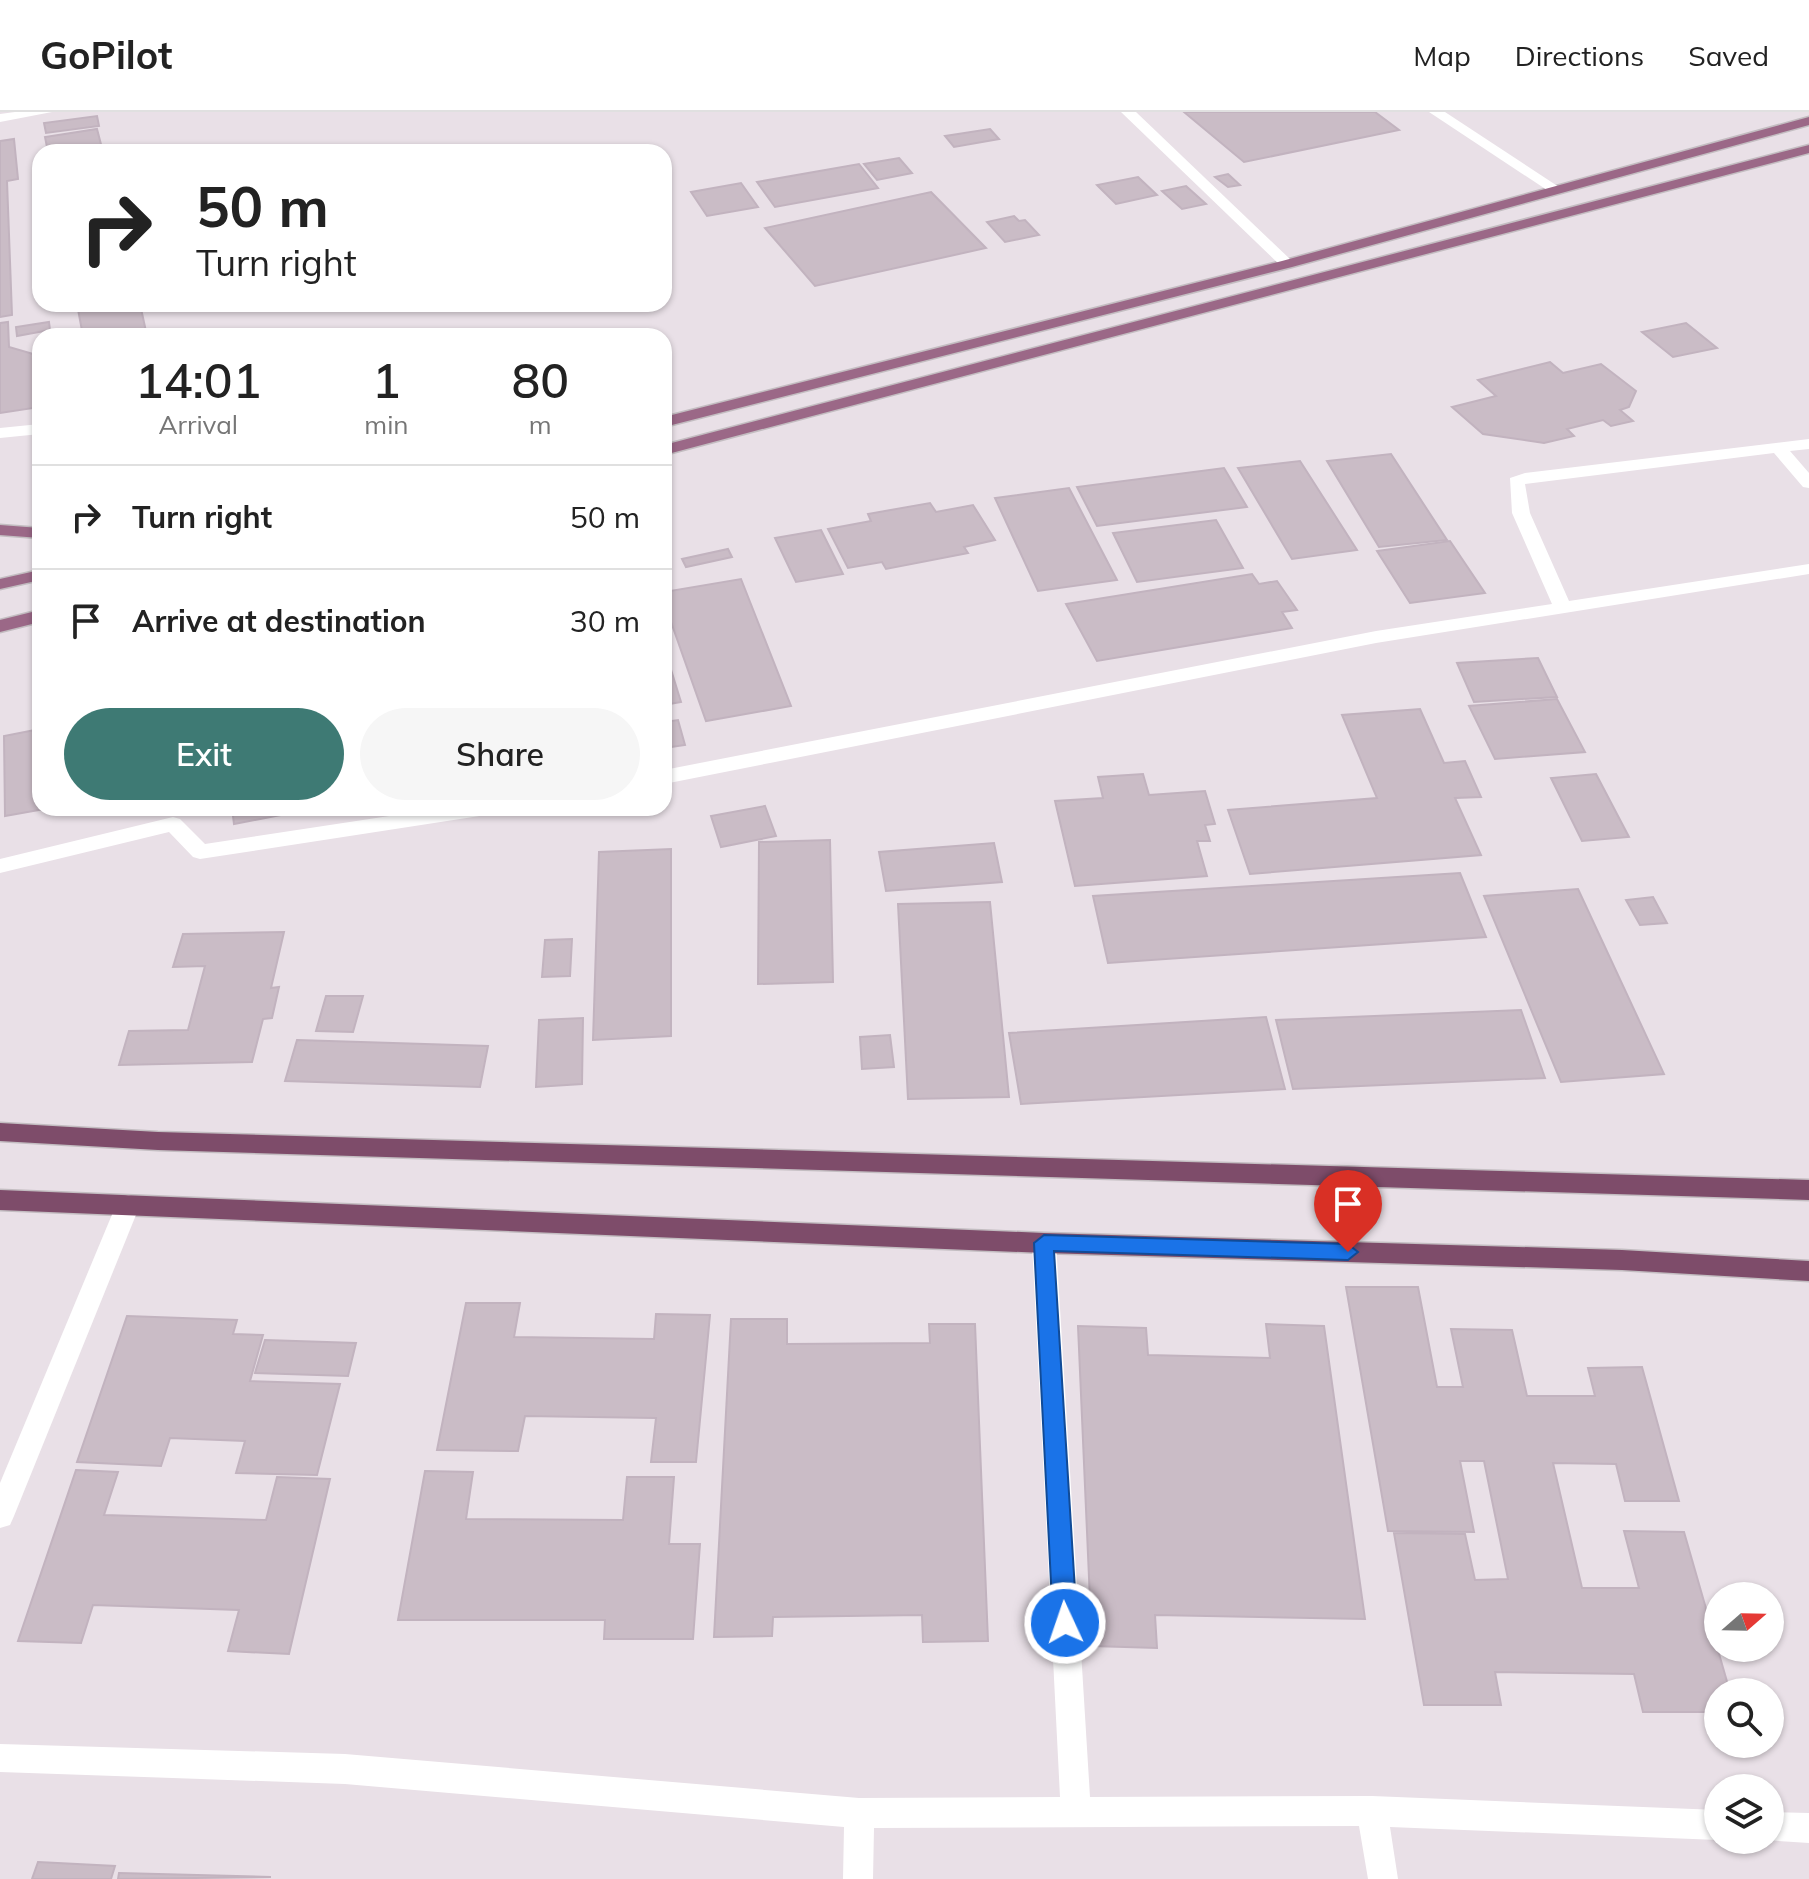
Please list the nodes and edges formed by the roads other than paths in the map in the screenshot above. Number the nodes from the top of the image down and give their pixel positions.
1 (45, 112) edge
2 (1128, 112) edge
3 (1436, 112) edge
4 (0, 118) edge
5 (1809, 121) edge
6 (1809, 149) edge
7 (1555, 189) junction
8 (1287, 264) junction
9 (672, 420) edge
10 (32, 430) edge
11 (0, 433) edge
12 (1809, 444) edge
13 (672, 448) edge
14 (1778, 448) junction
15 (1809, 483) edge
16 (0, 530) edge
17 (32, 532) edge
18 (1809, 569) edge
19 (32, 577) edge
20 (0, 584) edge
21 (1562, 606) junction
22 (32, 618) edge
23 (0, 626) edge
24 (672, 775) edge
25 (434, 816) edge
26 (0, 866) edge
27 (0, 1132) edge
28 (1809, 1190) edge
29 (0, 1200) edge
30 (128, 1205) junction
31 (1044, 1243) junction
32 (1809, 1271) edge
33 (0, 1516) edge
34 (0, 1758) edge
35 (1372, 1811) junction
36 (859, 1813) junction
37 (1076, 1813) junction
38 (1704, 1824) edge
39 (1784, 1827) edge
40 (1809, 1828) edge
41 (858, 1879) edge
42 (1383, 1879) edge

1 - 4 street
2 - 8 street
3 - 7 street
5 - 7 main road
6 - 13 main road
7 - 8 main road
8 - 9 main road
10 - 11 street
12 - 14 street
14 - 15 street
14 - 21 street
16 - 17 main road
18 - 21 street
19 - 20 main road
21 - 24 street
22 - 23 main road
25 - 26 street
27 - 28 highway
29 - 30 highway
30 - 31 highway
30 - 33 street
31 - 32 highway
31 - 37 street
34 - 36 street
35 - 37 street
35 - 38 street
35 - 42 street
36 - 37 street
36 - 41 street
39 - 40 street

